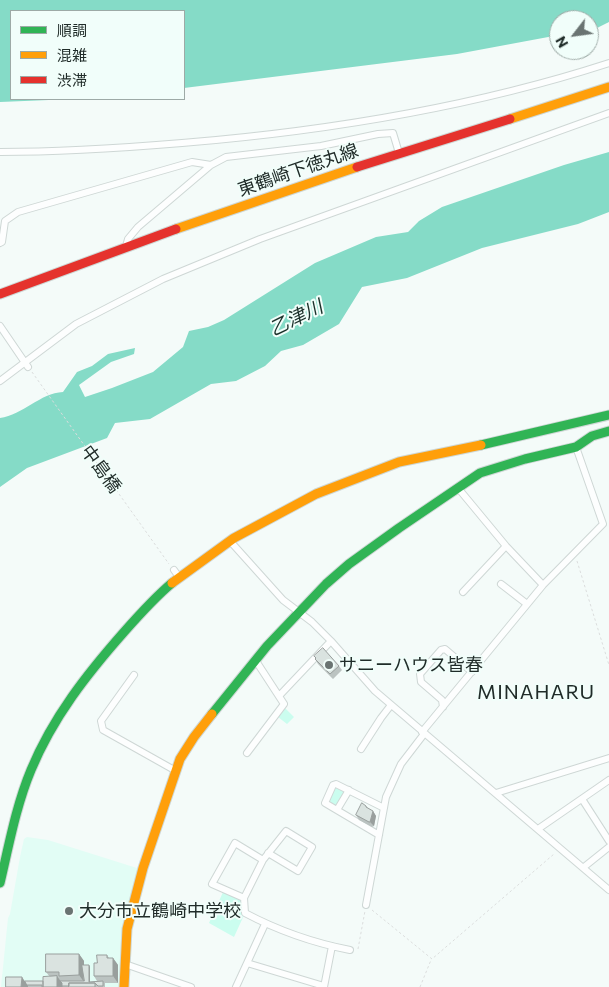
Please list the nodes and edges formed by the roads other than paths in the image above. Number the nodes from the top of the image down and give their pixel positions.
1 (609, 63) edge
2 (609, 87) edge
3 (609, 113) edge
4 (0, 152) edge
5 (399, 153) junction
6 (211, 165) junction
7 (0, 243) edge
8 (126, 246) junction
9 (0, 294) edge
10 (0, 326) edge
11 (26, 364) junction
12 (0, 381) edge
13 (609, 415) edge
14 (609, 431) edge
15 (576, 447) junction
16 (458, 488) junction
17 (230, 541) junction
18 (506, 546) junction
19 (501, 584) dead end
20 (543, 585) junction
21 (463, 592) dead end
22 (527, 604) junction
23 (299, 612) junction
24 (331, 641) junction
25 (256, 661) junction
26 (472, 672) junction
27 (134, 675) dead end
28 (279, 696) junction
29 (391, 705) junction
30 (443, 706) junction
31 (423, 733) junction
32 (361, 749) dead end
33 (247, 753) dead end
34 (609, 758) edge
35 (176, 771) junction
36 (609, 780) edge
37 (348, 790) junction
38 (496, 793) junction
39 (582, 799) junction
40 (384, 808) junction
41 (337, 810) junction
42 (538, 828) junction
43 (379, 835) junction
44 (609, 841) edge
45 (609, 847) edge
46 (268, 853) junction
47 (264, 860) junction
48 (584, 867) junction
49 (0, 883) edge
50 (609, 890) edge
51 (244, 898) junction
52 (366, 905) road end
53 (265, 924) junction
54 (332, 946) junction
55 (350, 950) road end
56 (247, 963) junction
57 (125, 964) junction
58 (324, 986) edge
59 (124, 987) edge
60 (191, 987) edge
61 (236, 987) edge

1 - 4 street
2 - 5 street, 東鶴崎下徳丸線
3 - 11 street
5 - 6 street
5 - 8 street, 東鶴崎下徳丸線
6 - 7 street
6 - 8 street
8 - 9 street, 東鶴崎下徳丸線
10 - 11 street
11 - 12 street
13 - 17 street
14 - 15 street
15 - 16 street
15 - 20 street
16 - 18 street
16 - 23 street
17 - 23 street
17 - 49 street
18 - 20 street
18 - 21 street
19 - 22 street
20 - 22 street
22 - 26 street
23 - 24 street
23 - 25 street
24 - 28 street
24 - 29 street
25 - 28 street
25 - 35 street
26 - 30 street
26 - 30 street
27 - 35 street
28 - 33 street
29 - 31 street
29 - 32 street
30 - 31 street
31 - 38 street
31 - 40 street
34 - 38 street
35 - 57 street
36 - 39 street
37 - 40 street
37 - 41 street
37 - 41 street
38 - 42 street
39 - 42 street
39 - 44 street
40 - 43 street
41 - 43 street
42 - 48 street
43 - 52 street
45 - 48 street
46 - 46 street
46 - 47 street
47 - 51 street
47 - 51 street
48 - 50 street
51 - 53 street
53 - 54 street
53 - 56 street
54 - 55 street
54 - 58 street
56 - 58 street
56 - 61 street
57 - 59 street
57 - 60 street

